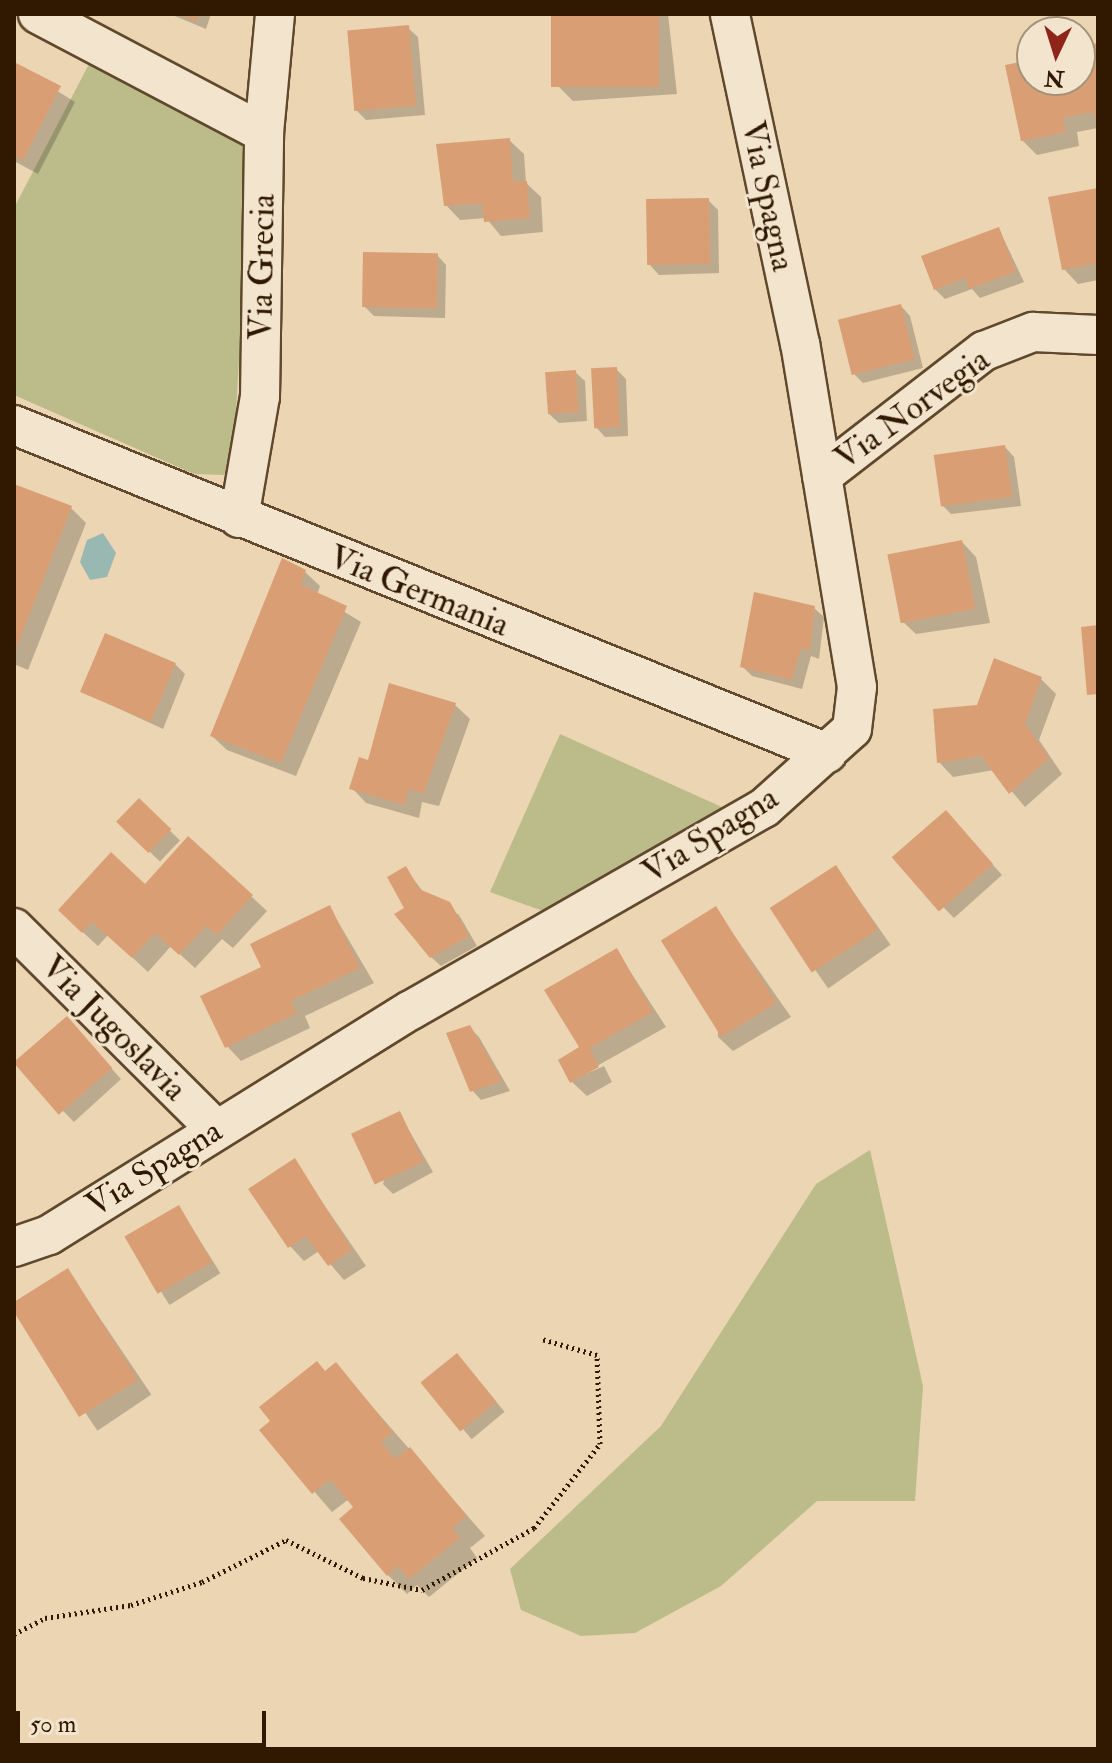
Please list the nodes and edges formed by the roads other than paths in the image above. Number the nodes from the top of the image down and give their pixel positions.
1 (38, 14) edge
2 (275, 14) edge
3 (730, 14) edge
4 (264, 133) junction
5 (1098, 335) edge
6 (14, 425) edge
7 (822, 476) junction
8 (239, 518) junction
9 (827, 753) junction
10 (14, 928) edge
11 (215, 1128) junction
12 (14, 1247) edge

1 - 4 street
2 - 4 street, Via Grecia
3 - 7 street, Via Spagna
4 - 8 street, Via Grecia
5 - 7 street, Via Norvegia
6 - 8 street, Via Germania
7 - 9 street, Via Spagna
8 - 9 street, Via Germania
9 - 11 street, Via Spagna
10 - 11 street, Via Jugoslavia
11 - 12 street, Via Spagna

